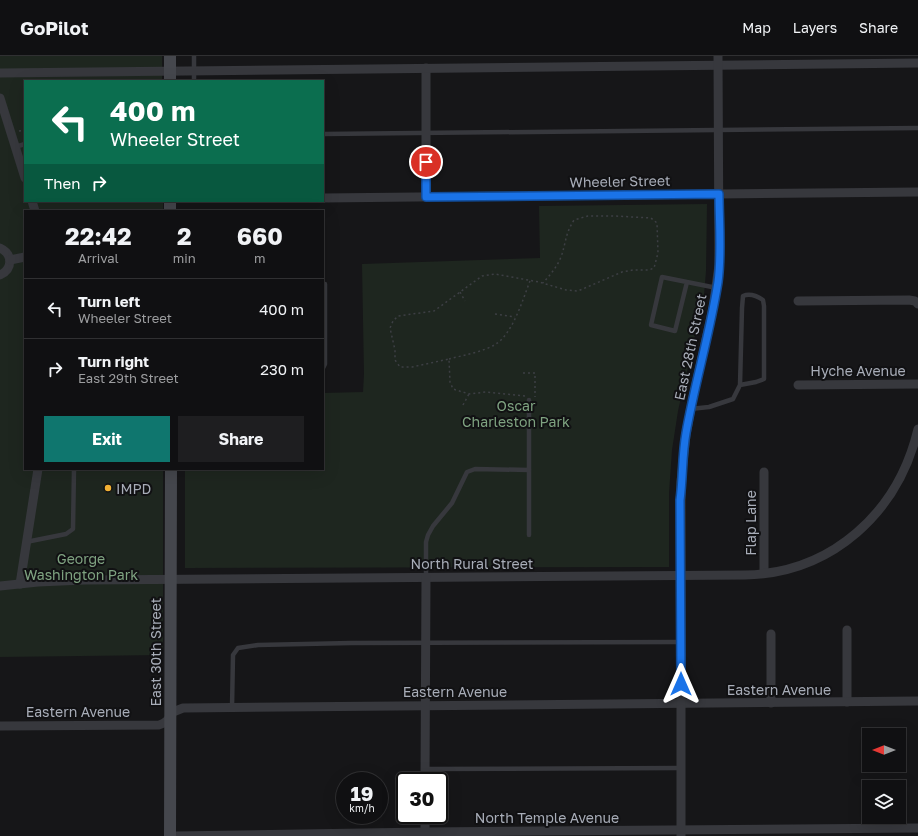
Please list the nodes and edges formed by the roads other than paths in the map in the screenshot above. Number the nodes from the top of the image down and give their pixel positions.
1 (170, 56) edge
2 (194, 56) edge
3 (718, 61) edge
4 (918, 63) edge
5 (426, 68) junction
6 (194, 71) junction
7 (0, 73) edge
8 (170, 76) edge
9 (194, 80) edge
10 (0, 98) edge
11 (918, 128) edge
12 (718, 130) junction
13 (426, 133) junction
14 (324, 134) edge
15 (24, 144) edge
16 (15, 147) junction
17 (24, 175) edge
18 (918, 192) edge
19 (719, 194) junction
20 (426, 197) junction
21 (324, 198) edge
22 (0, 248) edge
23 (24, 257) edge
24 (10, 260) junction
25 (0, 275) edge
26 (687, 282) junction
27 (324, 284) dead end
28 (716, 288) junction
29 (798, 301) dead end
30 (918, 304) edge
31 (324, 367) edge
32 (918, 384) edge
33 (740, 385) junction
34 (798, 385) dead end
35 (530, 400) dead end
36 (690, 409) junction
37 (918, 429) edge
38 (38, 470) edge
39 (74, 470) edge
40 (171, 470) edge
41 (530, 470) junction
42 (764, 472) dead end
43 (530, 534) dead end
44 (26, 542) junction
45 (764, 573) junction
46 (681, 575) junction
47 (426, 577) junction
48 (171, 579) junction
49 (20, 584) junction
50 (0, 586) edge
51 (847, 630) dead end
52 (771, 634) dead end
53 (681, 642) junction
54 (426, 643) junction
55 (918, 701) edge
56 (847, 702) junction
57 (771, 703) junction
58 (681, 704) junction
59 (425, 705) junction
60 (232, 708) junction
61 (170, 718) junction
62 (0, 726) edge
63 (681, 768) junction
64 (425, 769) joint
65 (425, 824) edge
66 (918, 828) edge
67 (425, 832) junction
68 (681, 833) edge
69 (232, 835) edge
70 (170, 836) edge
71 (176, 836) edge

1 - 8 main road
2 - 6 lane
3 - 4 street
3 - 5 street
3 - 12 street, East 28th Street
5 - 6 street
5 - 13 street
6 - 8 street
6 - 9 lane
7 - 8 street
10 - 16 street
11 - 12 lane
12 - 13 lane
12 - 19 street, East 28th Street
13 - 14 lane
13 - 20 street
15 - 16 lane
16 - 17 street
18 - 19 street, Wheeler Street
19 - 20 street, Wheeler Street
19 - 28 street, East 28th Street
20 - 21 street, Wheeler Street
22 - 24 street
23 - 24 street
24 - 25 street
26 - 26 lane
26 - 28 lane
27 - 31 lane
28 - 36 street, East 28th Street
29 - 30 street
32 - 34 street, Hyche Avenue
33 - 33 lane
33 - 36 lane
35 - 41 lane
36 - 46 street, East 28th Street
37 - 45 street, North Rural Street
38 - 44 street
39 - 44 lane
40 - 48 main road, East 30th Street
41 - 43 lane
41 - 47 lane
42 - 45 street, Flap Lane
44 - 49 street
45 - 46 street, North Rural Street
46 - 47 street, North Rural Street
46 - 53 street, East 28th Street
47 - 48 street, North Rural Street
47 - 54 street
48 - 49 street, North Rural Street
48 - 61 main road, East 30th Street
49 - 50 street, North Rural Street
51 - 56 street
52 - 57 street
53 - 54 lane
53 - 58 street, East 28th Street
54 - 59 street
54 - 60 lane
55 - 56 street, Eastern Avenue
56 - 57 street, Eastern Avenue
57 - 58 street, Eastern Avenue
58 - 59 street, Eastern Avenue
58 - 63 street, East 28th Street
59 - 60 street, Eastern Avenue
59 - 64 street
60 - 61 street, Eastern Avenue
61 - 62 street, Eastern Avenue
61 - 70 main road, East 30th Street
63 - 64 lane
63 - 68 street, East 28th Street
65 - 67 street
66 - 68 street, North Temple Avenue
67 - 68 street, North Temple Avenue
67 - 69 street, North Temple Avenue
69 - 71 street, North Temple Avenue

